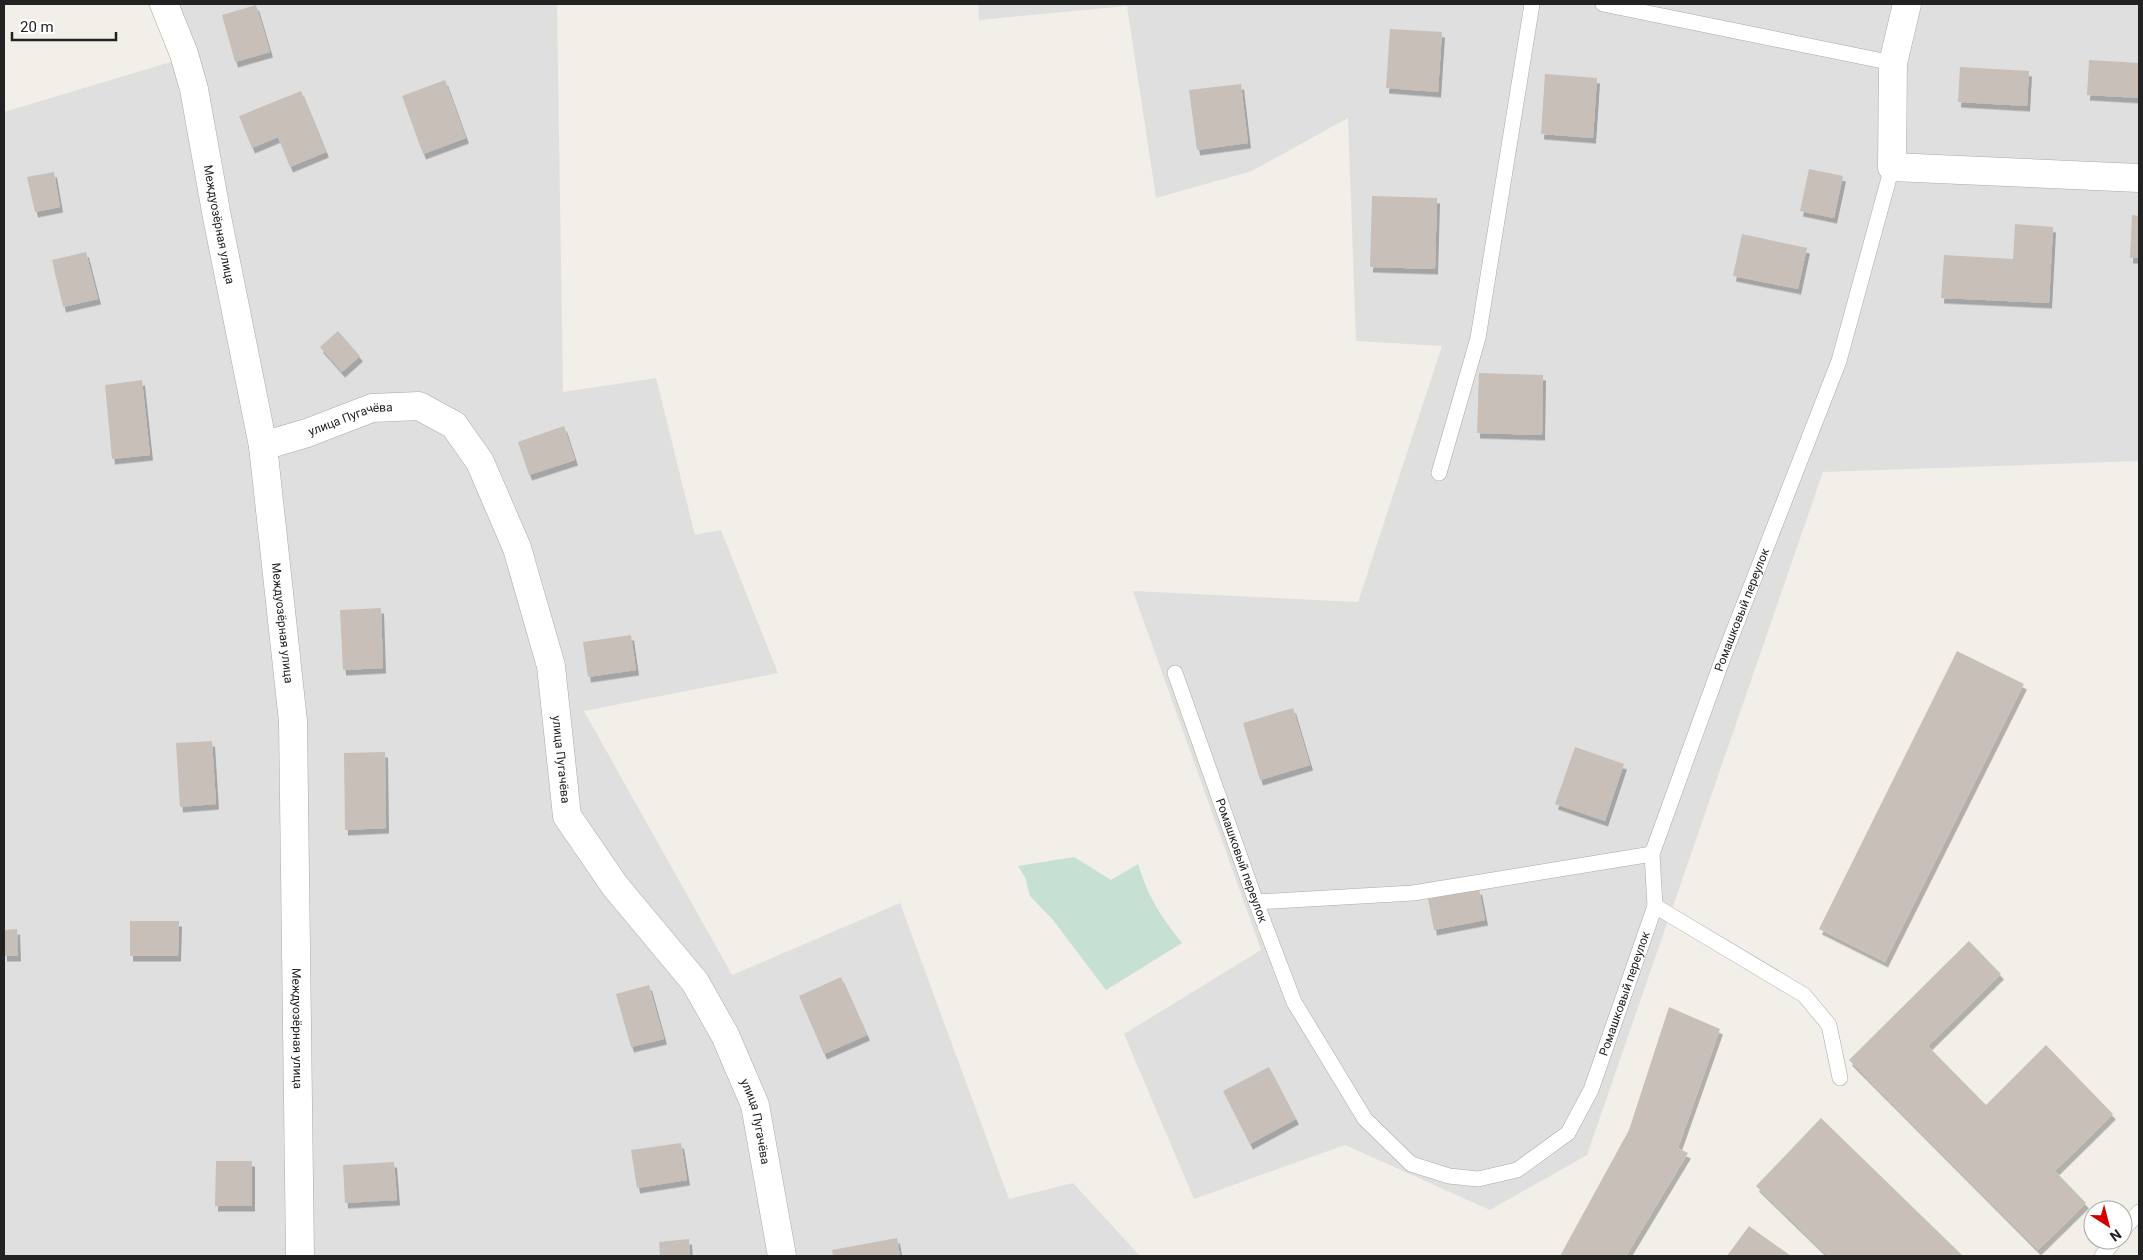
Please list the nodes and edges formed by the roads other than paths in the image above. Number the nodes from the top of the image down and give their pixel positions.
1 (164, 4) edge
2 (1532, 4) edge
3 (1603, 4) edge
4 (1907, 4) edge
5 (1893, 63) junction
6 (1892, 168) junction
7 (2139, 178) edge
8 (263, 446) junction
9 (1439, 473) dead end
10 (1175, 673) dead end
11 (1652, 854) junction
12 (1256, 902) junction
13 (1655, 906) junction
14 (1840, 1078) dead end
15 (300, 1256) edge
16 (782, 1256) edge

1 - 8 street, Междуозёрная улица
2 - 9 lane
3 - 5 lane
4 - 5 street
5 - 6 street
6 - 7 street
6 - 11 lane, Ромашковый переулок
8 - 15 street, Междуозёрная улица
8 - 16 street, улица Пугачёва
10 - 12 lane, Ромашковый переулок
11 - 12 lane
11 - 13 lane, Ромашковый переулок
12 - 13 lane, Ромашковый переулок
13 - 14 lane

